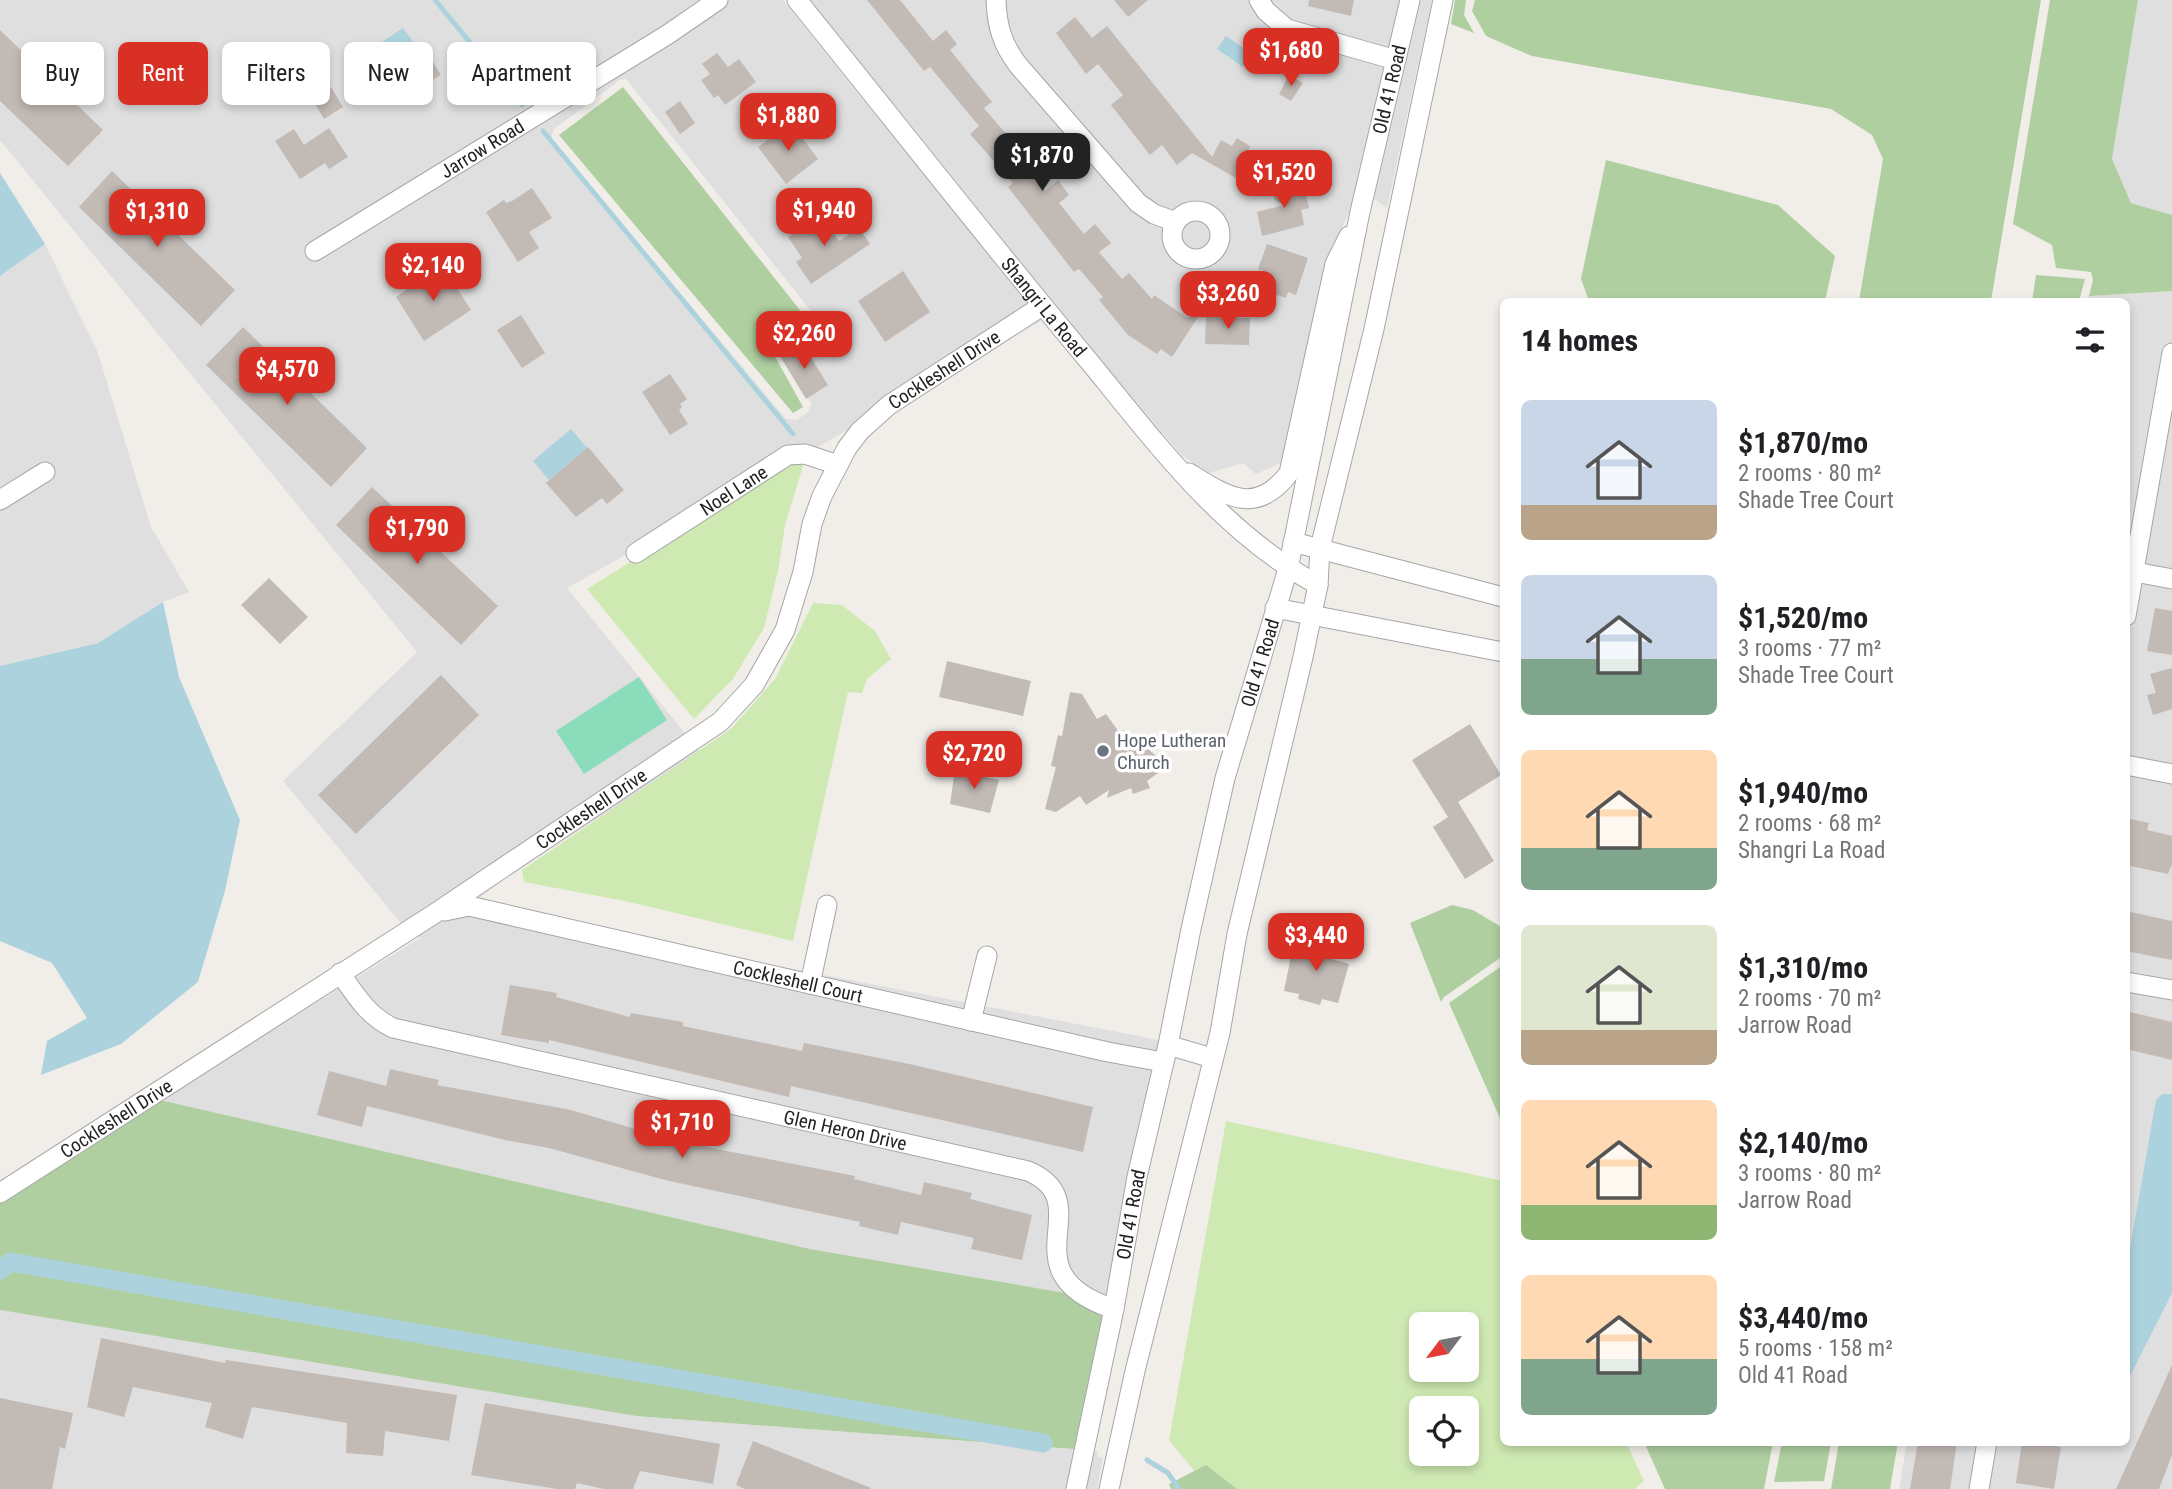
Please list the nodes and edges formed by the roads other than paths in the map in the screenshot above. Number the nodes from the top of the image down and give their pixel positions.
1 (718, 0) edge
2 (797, 0) edge
3 (996, 0) edge
4 (1259, 0) edge
5 (1410, 0) edge
6 (1443, 0) edge
7 (1396, 60) junction
8 (1360, 212) junction
9 (1176, 222) dead end
10 (315, 251) dead end
11 (1042, 306) junction
12 (2172, 353) edge
13 (2168, 403) edge
14 (1173, 463) junction
15 (838, 465) junction
16 (45, 472) dead end
17 (0, 500) edge
18 (1293, 542) junction
19 (1321, 548) junction
20 (636, 553) dead end
21 (1288, 569) junction
22 (2135, 572) junction
23 (2172, 579) edge
24 (1318, 585) junction
25 (1500, 596) edge
26 (2130, 596) edge
27 (1275, 608) junction
28 (1311, 616) junction
29 (1500, 651) edge
30 (2130, 766) edge
31 (2172, 774) edge
32 (827, 905) dead end
33 (434, 914) junction
34 (987, 956) dead end
35 (340, 973) junction
36 (2130, 983) edge
37 (810, 984) junction
38 (2172, 990) edge
39 (971, 1021) junction
40 (1166, 1054) junction
41 (1212, 1058) junction
42 (0, 1194) edge
43 (1114, 1309) junction
44 (1986, 1446) edge
45 (1076, 1489) edge
46 (1109, 1489) edge
47 (1979, 1489) edge

1 - 10 street, Jarrow Road
2 - 11 street, Shangri La Road
3 - 9 street
4 - 7 street
5 - 7 street, Old 41 Road
6 - 19 street, Old 41 Road
7 - 8 street, Old 41 Road
8 - 14 street
8 - 18 street, Old 41 Road
11 - 14 street, Shangri La Road
11 - 15 street, Cockleshell Drive
12 - 13 street
13 - 22 street
14 - 21 street, Shangri La Road
15 - 20 street, Noel Lane
15 - 33 street, Cockleshell Drive
16 - 17 street
18 - 19 street
18 - 21 street, Old 41 Road
19 - 24 street, Old 41 Road
19 - 25 street
21 - 24 street, Shangri La Road
21 - 27 street, Old 41 Road
22 - 23 street
22 - 26 street
24 - 28 street, Old 41 Road
27 - 28 street
27 - 40 street, Old 41 Road
28 - 29 street
28 - 41 street, Old 41 Road
30 - 31 street
32 - 37 street
33 - 35 street, Cockleshell Drive
33 - 37 street, Cockleshell Court
34 - 39 street
35 - 42 street, Cockleshell Drive
35 - 43 street, Glen Heron Drive
36 - 38 street
37 - 39 street, Cockleshell Court
39 - 40 street, Cockleshell Court
40 - 41 street, Cockleshell Court
40 - 43 street, Old 41 Road
41 - 46 street, Old 41 Road
43 - 45 street, Old 41 Road
44 - 47 street

